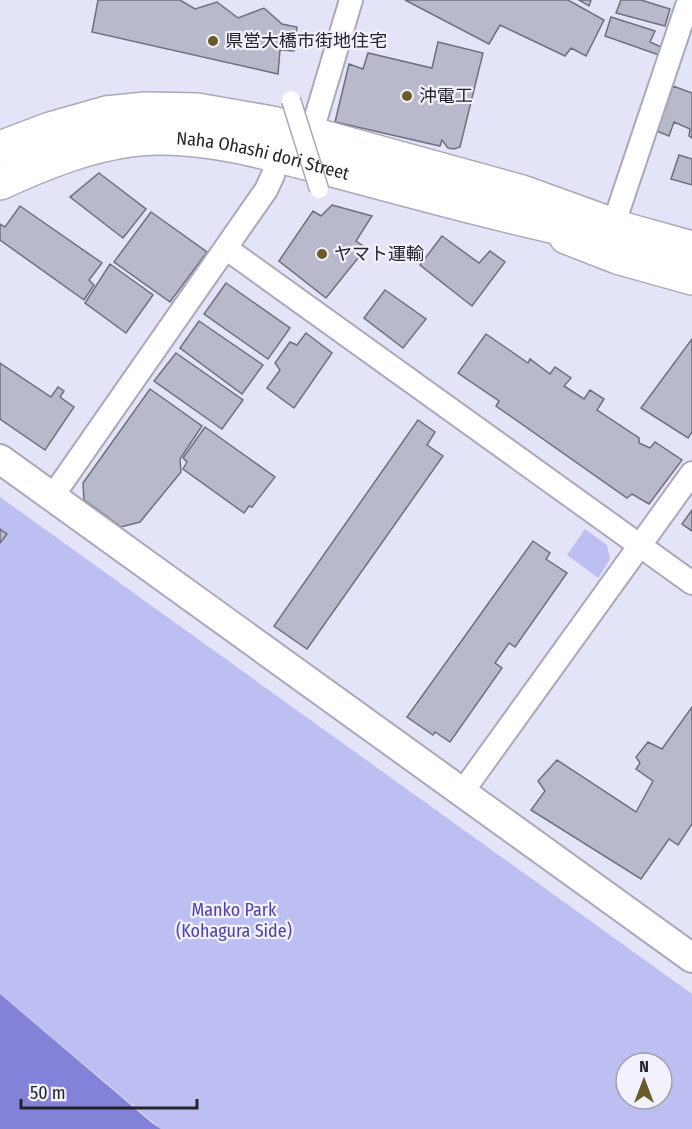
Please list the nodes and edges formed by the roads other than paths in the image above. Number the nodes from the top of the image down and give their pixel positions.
1 (351, 0) edge
2 (689, 0) edge
3 (291, 100) dead end
4 (311, 134) junction
5 (0, 148) edge
6 (277, 156) junction
7 (0, 183) edge
8 (319, 189) dead end
9 (524, 206) junction
10 (619, 208) junction
11 (692, 228) edge
12 (692, 248) edge
13 (227, 249) junction
14 (692, 261) edge
15 (692, 278) edge
16 (0, 459) edge
17 (692, 473) edge
18 (52, 496) junction
19 (641, 546) junction
20 (692, 583) edge
21 (463, 791) junction
22 (692, 958) edge

1 - 4 street
2 - 10 street
3 - 8 street, bridge
4 - 5 main road, Naha Ohashi dori Street
4 - 9 main road, Naha Ohashi dori Street
6 - 7 main road, Naha Ohashi dori Street
6 - 9 main road, Naha Ohashi dori Street
6 - 13 street
9 - 10 main road
9 - 12 main road
9 - 14 main road
9 - 15 main road
10 - 11 main road
13 - 18 street
13 - 19 street
16 - 18 street
17 - 19 street
18 - 21 street
19 - 20 street
19 - 21 street
21 - 22 street

